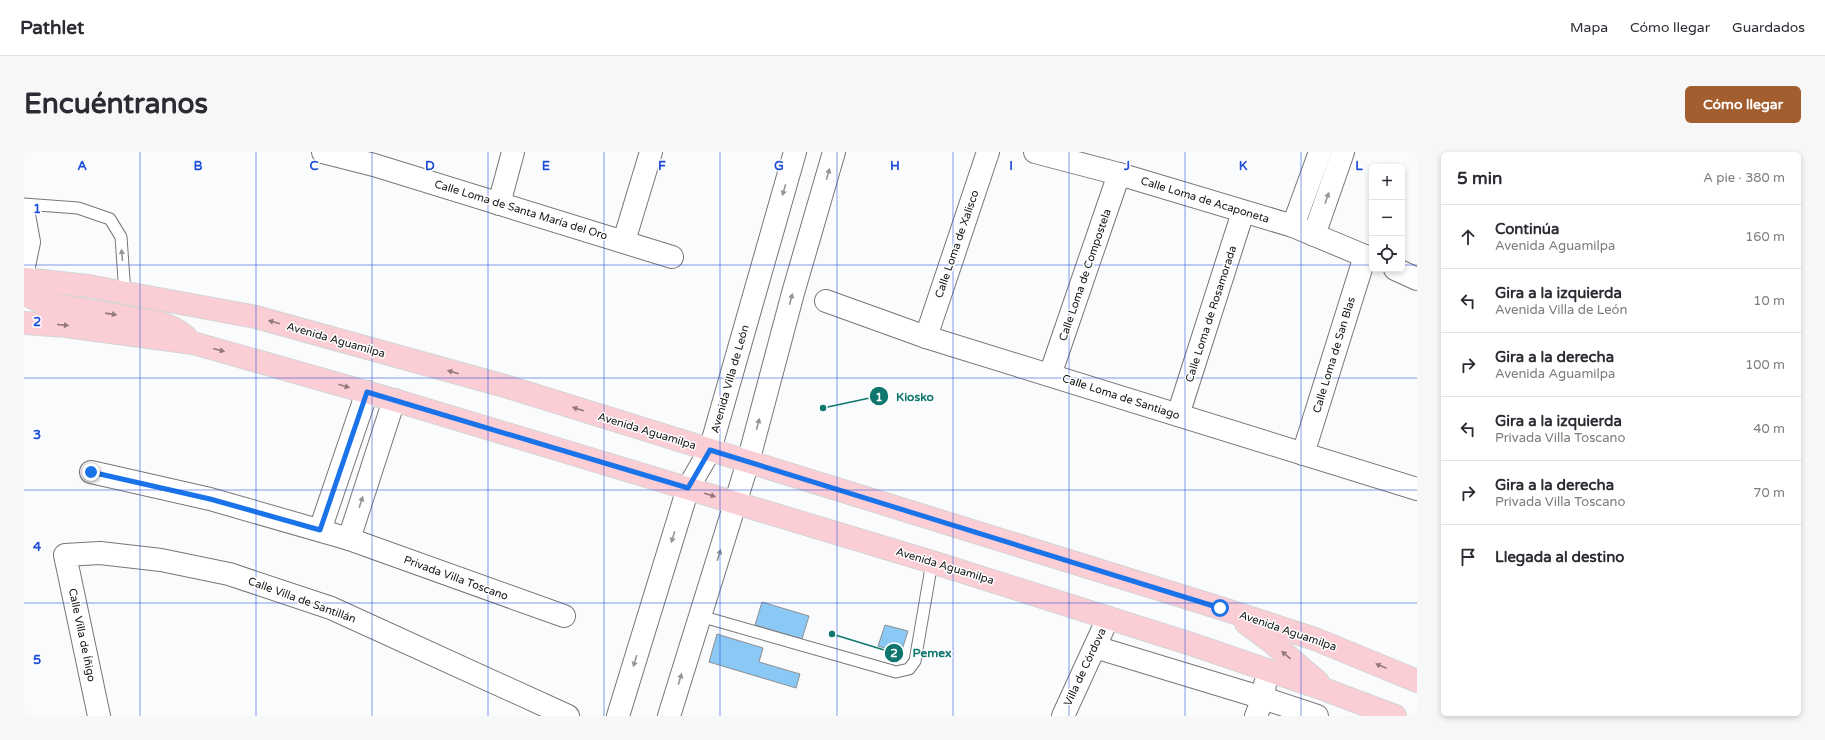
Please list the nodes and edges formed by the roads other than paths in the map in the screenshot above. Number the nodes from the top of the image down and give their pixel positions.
1 (323, 152) edge
2 (513, 152) edge
3 (651, 152) edge
4 (795, 152) edge
5 (834, 152) edge
6 (988, 152) edge
7 (1035, 152) edge
8 (1320, 152) edge
9 (1343, 152) edge
10 (376, 158) edge
11 (1119, 174) junction
12 (24, 204) edge
13 (499, 204) junction
14 (1243, 212) junction
15 (24, 215) edge
16 (1292, 226) junction
17 (1314, 235) junction
18 (624, 241) junction
19 (672, 257) dead end
20 (1369, 258) edge
21 (24, 266) edge
22 (1402, 272) edge
23 (24, 279) edge
24 (1417, 279) edge
25 (24, 286) edge
26 (126, 294) junction
27 (826, 302) dead end
28 (24, 323) edge
29 (926, 337) junction
30 (193, 343) junction
31 (1050, 375) junction
32 (367, 392) junction
33 (394, 400) junction
34 (1178, 415) junction
35 (710, 450) junction
36 (1303, 454) junction
37 (748, 462) junction
38 (91, 472) dead end
39 (688, 488) junction
40 (1417, 489) edge
41 (735, 502) junction
42 (320, 530) junction
43 (349, 539) junction
44 (65, 555) joint
45 (932, 562) junction
46 (1220, 608) junction
47 (564, 616) dead end
48 (700, 616) junction
49 (1108, 618) junction
50 (1095, 647) junction
51 (1267, 669) junction
52 (1290, 677) junction
53 (1417, 682) edge
54 (1326, 690) junction
55 (1260, 707) edge
56 (1284, 711) edge
57 (99, 716) edge
58 (568, 716) edge
59 (618, 716) edge
60 (671, 716) edge
61 (1062, 716) edge
62 (1317, 716) edge
63 (1395, 716) edge

1 - 10 street, Calle Loma de Santa María del Oro
2 - 13 street
3 - 18 street
4 -> 35 street, Avenida Villa de León
37 -> 5 street
6 - 29 street, Calle Loma de Xalisco
7 - 11 street, Calle Loma de Acaponeta
8 - 16 street
17 -> 9 street
10 - 13 street, Calle Loma de Santa María del Oro
11 - 14 street, Calle Loma de Acaponeta
11 - 31 street, Calle Loma de Compostela
26 -> 12 lane
13 - 18 street, Calle Loma de Santa María del Oro
14 - 16 street, Calle Loma de Acaponeta
14 - 34 street, Calle Loma de Rosamorada
15 - 21 street
16 - 17 street, Calle Loma de Acaponeta
17 - 20 street, Calle Loma de Acaponeta
18 - 19 street, Calle Loma de Santa María del Oro
20 - 36 street, Calle Loma de San Blas
22 - 24 street
23 - 26 main road, Avenida Aguamilpa
25 -> 30 main road
35 -> 26 main road, Avenida Aguamilpa
27 - 29 street, Calle Loma de Santiago
28 -> 30 main road, Avenida Aguamilpa
29 - 31 street, Calle Loma de Santiago
30 -> 32 main road, Avenida Aguamilpa
31 - 34 street, Calle Loma de Santiago
32 - 33 main road, Avenida Aguamilpa
32 - 42 street
33 - 39 main road, Avenida Aguamilpa
43 -> 33 street
34 - 36 street, Calle Loma de Santiago
35 - 37 main road, Avenida Aguamilpa
35 - 39 street, Avenida Villa de León
36 - 40 street, Calle Loma de Santiago
37 - 41 street
37 - 46 main road, Avenida Aguamilpa
38 - 42 street, Privada Villa Toscano
39 -> 41 main road, Avenida Aguamilpa
39 -> 59 street, Avenida Villa de León
41 - 45 main road, Avenida Aguamilpa
48 -> 41 street
42 - 43 street, Privada Villa Toscano
43 - 47 street, Privada Villa Toscano
44 - 57 street, Calle Villa de Íñigo
44 - 58 street, Calle Villa de Santillán
45 - 48 lane
45 - 49 main road, Avenida Aguamilpa
53 -> 46 main road, Avenida Aguamilpa
54 -> 46 main road
60 -> 48 street
49 - 50 street, Villa de Córdova
49 - 51 main road, Avenida Aguamilpa
50 - 55 street
50 - 61 street, Villa de Córdova
51 - 52 main road, Avenida Aguamilpa
51 - 55 street
52 - 54 main road, Avenida Aguamilpa
52 - 56 street
54 - 63 main road, Avenida Aguamilpa
55 - 56 street
56 - 62 street

